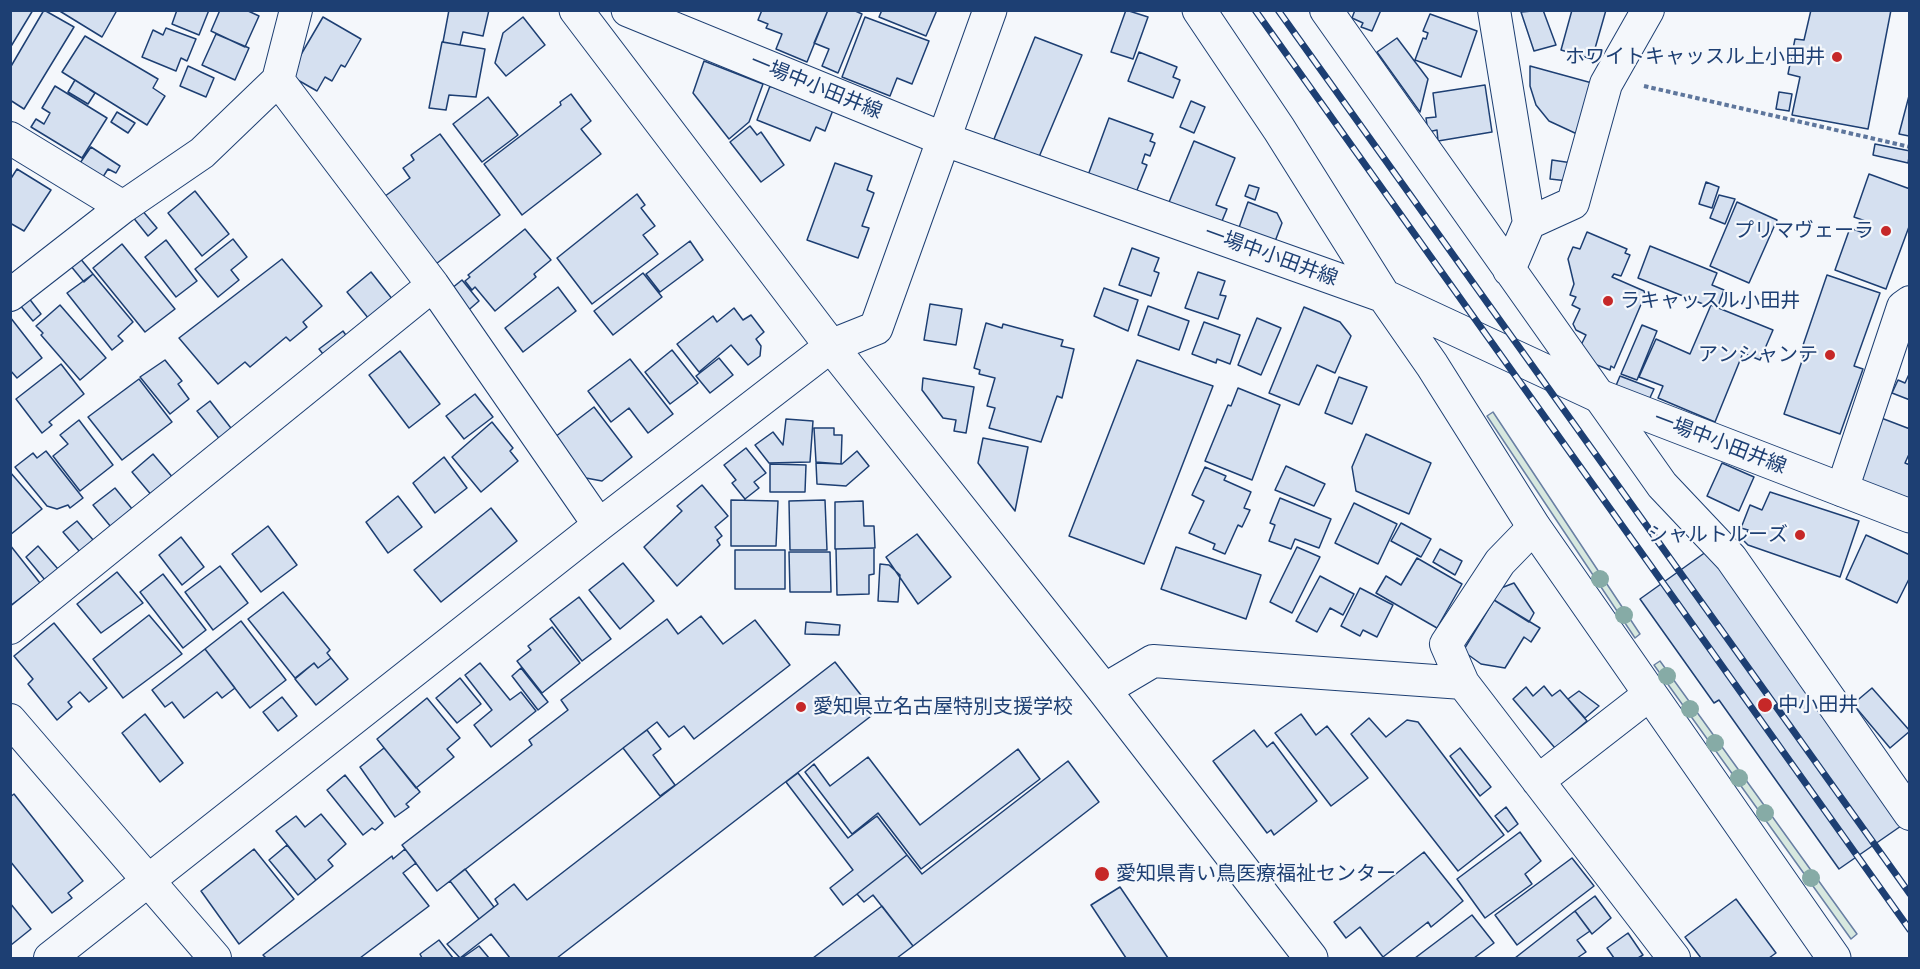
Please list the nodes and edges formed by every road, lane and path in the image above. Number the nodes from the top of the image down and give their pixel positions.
1 (296, 10) edge
2 (576, 10) edge
3 (628, 10) edge
4 (990, 10) edge
5 (1199, 10) edge
6 (1326, 10) edge
7 (1494, 10) edge
8 (1648, 10) edge
9 (1609, 77) junction
10 (278, 80) junction
11 (10, 138) edge
12 (946, 140) junction
13 (1910, 147) edge
14 (123, 207) junction
15 (1529, 223) junction
16 (1509, 270) junction
17 (433, 285) junction
18 (10, 295) edge
19 (1384, 296) junction
20 (1910, 302) edge
21 (831, 346) junction
22 (1599, 396) junction
23 (1842, 490) junction
24 (1910, 516) edge
25 (599, 525) junction
26 (1534, 527) junction
27 (10, 628) edge
28 (1463, 683) junction
29 (1104, 690) junction
30 (1650, 694) junction
31 (10, 720) edge
32 (1538, 781) junction
33 (1910, 814) edge
34 (149, 881) junction
35 (50, 958) edge
36 (215, 958) edge
37 (1311, 958) edge
38 (1674, 958) edge
39 (1834, 958) edge

1 - 10 street
2 - 21 street
3 - 12 street, 一場中小田井線
4 - 12 street
5 - 19 street
6 - 16 street
7 - 15 street
8 - 9 street
9 - 13 path
9 - 15 street
10 - 14 street
10 - 17 street
11 - 14 street
12 - 19 street, 一場中小田井線
12 - 21 street
14 - 18 street
15 - 16 street
16 - 22 street
17 - 25 street
17 - 27 street
19 - 22 street, 一場中小田井線
19 - 26 street
20 - 23 street
21 - 25 street
21 - 29 street
22 - 23 street, 一場中小田井線
22 - 33 street
23 - 24 street, 一場中小田井線
25 - 34 street
26 - 28 street
26 - 30 street
28 - 29 street
28 - 32 street
29 - 37 street
30 - 32 street
30 - 39 street
31 - 34 street
32 - 38 street
34 - 35 street
34 - 36 street

